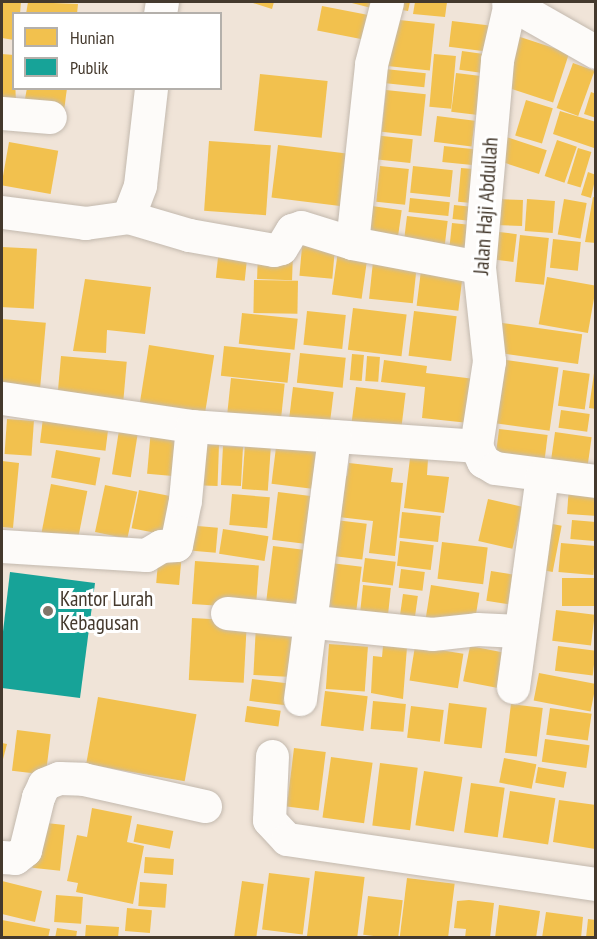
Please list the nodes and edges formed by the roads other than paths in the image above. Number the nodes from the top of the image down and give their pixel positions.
1 (387, 2) edge
2 (509, 2) edge
3 (596, 52) edge
4 (151, 90) edge
5 (2, 113) edge
6 (50, 117) dead end
7 (2, 212) edge
8 (128, 217) junction
9 (352, 243) junction
10 (479, 267) junction
11 (2, 398) edge
12 (192, 426) junction
13 (334, 436) junction
14 (476, 446) junction
15 (542, 475) junction
16 (596, 481) edge
17 (2, 546) edge
18 (227, 613) dead end
19 (310, 621) junction
20 (519, 631) junction
21 (513, 687) dead end
22 (300, 699) dead end
23 (272, 756) dead end
24 (205, 806) dead end
25 (2, 857) edge
26 (596, 884) edge

1 - 9 street
2 - 3 street
2 - 10 street, Jalan Haji Abdullah
4 - 8 street
5 - 6 street
7 - 8 street
8 - 9 street
9 - 10 street
10 - 14 street, Jalan Haji Abdullah
11 - 12 street
12 - 13 street
12 - 17 street
13 - 14 street
13 - 19 street
14 - 15 street
15 - 16 street
15 - 20 street
18 - 19 street
19 - 20 street
19 - 22 street
20 - 21 street
23 - 26 street
24 - 25 street

